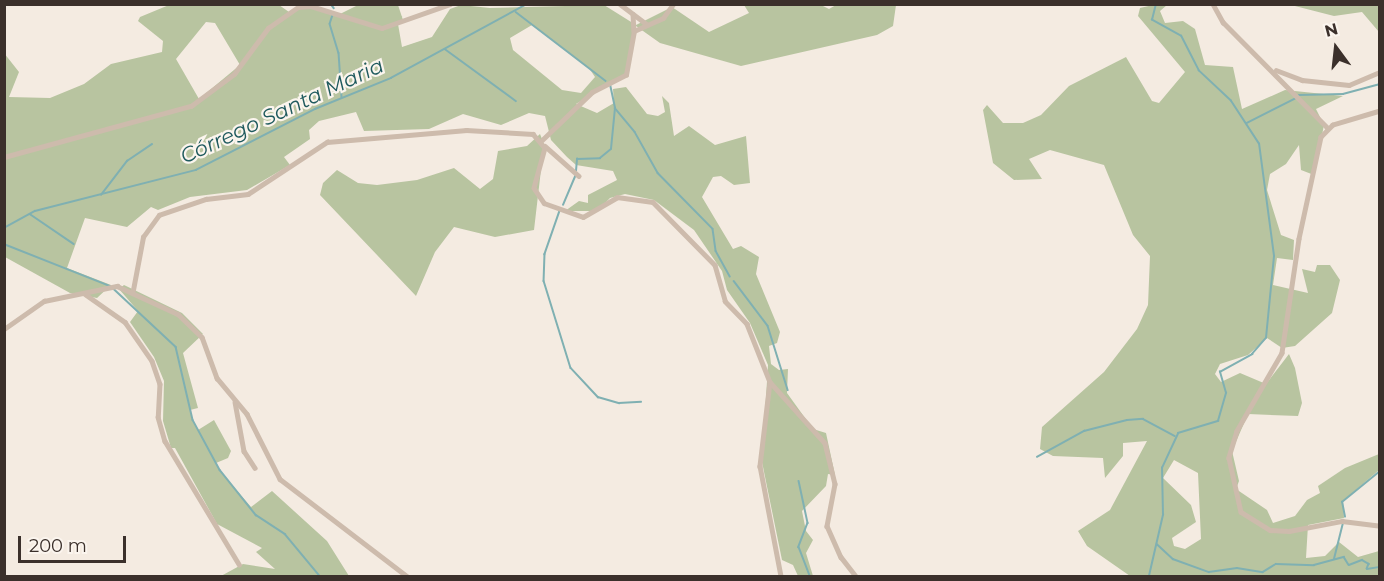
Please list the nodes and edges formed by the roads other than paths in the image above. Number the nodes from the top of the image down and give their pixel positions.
1 (450, 4) edge
2 (620, 4) edge
3 (673, 4) edge
4 (1213, 4) edge
5 (633, 14) junction
6 (647, 24) junction
7 (634, 31) junction
8 (1270, 68) junction
9 (1380, 72) edge
10 (1380, 111) edge
11 (1328, 128) junction
12 (542, 141) junction
13 (4, 157) edge
14 (579, 176) dead end
15 (133, 290) junction
16 (85, 294) junction
17 (4, 329) edge
18 (770, 382) junction
19 (234, 399) junction
20 (255, 468) dead end
21 (1380, 526) edge
22 (239, 564) dead end
23 (407, 576) edge
24 (781, 576) edge
25 (856, 576) edge

1 - 13 street
2 - 5 street
3 - 6 street
4 - 8 street
5 - 6 street
5 - 7 street
6 - 7 street
7 - 12 street
8 - 9 street
8 - 11 street
10 - 11 street
11 - 21 street
12 - 14 street
12 - 15 street
12 - 18 street
15 - 16 street
15 - 19 street
16 - 17 street
16 - 22 street
18 - 24 street
18 - 25 street
19 - 20 street
19 - 23 street

